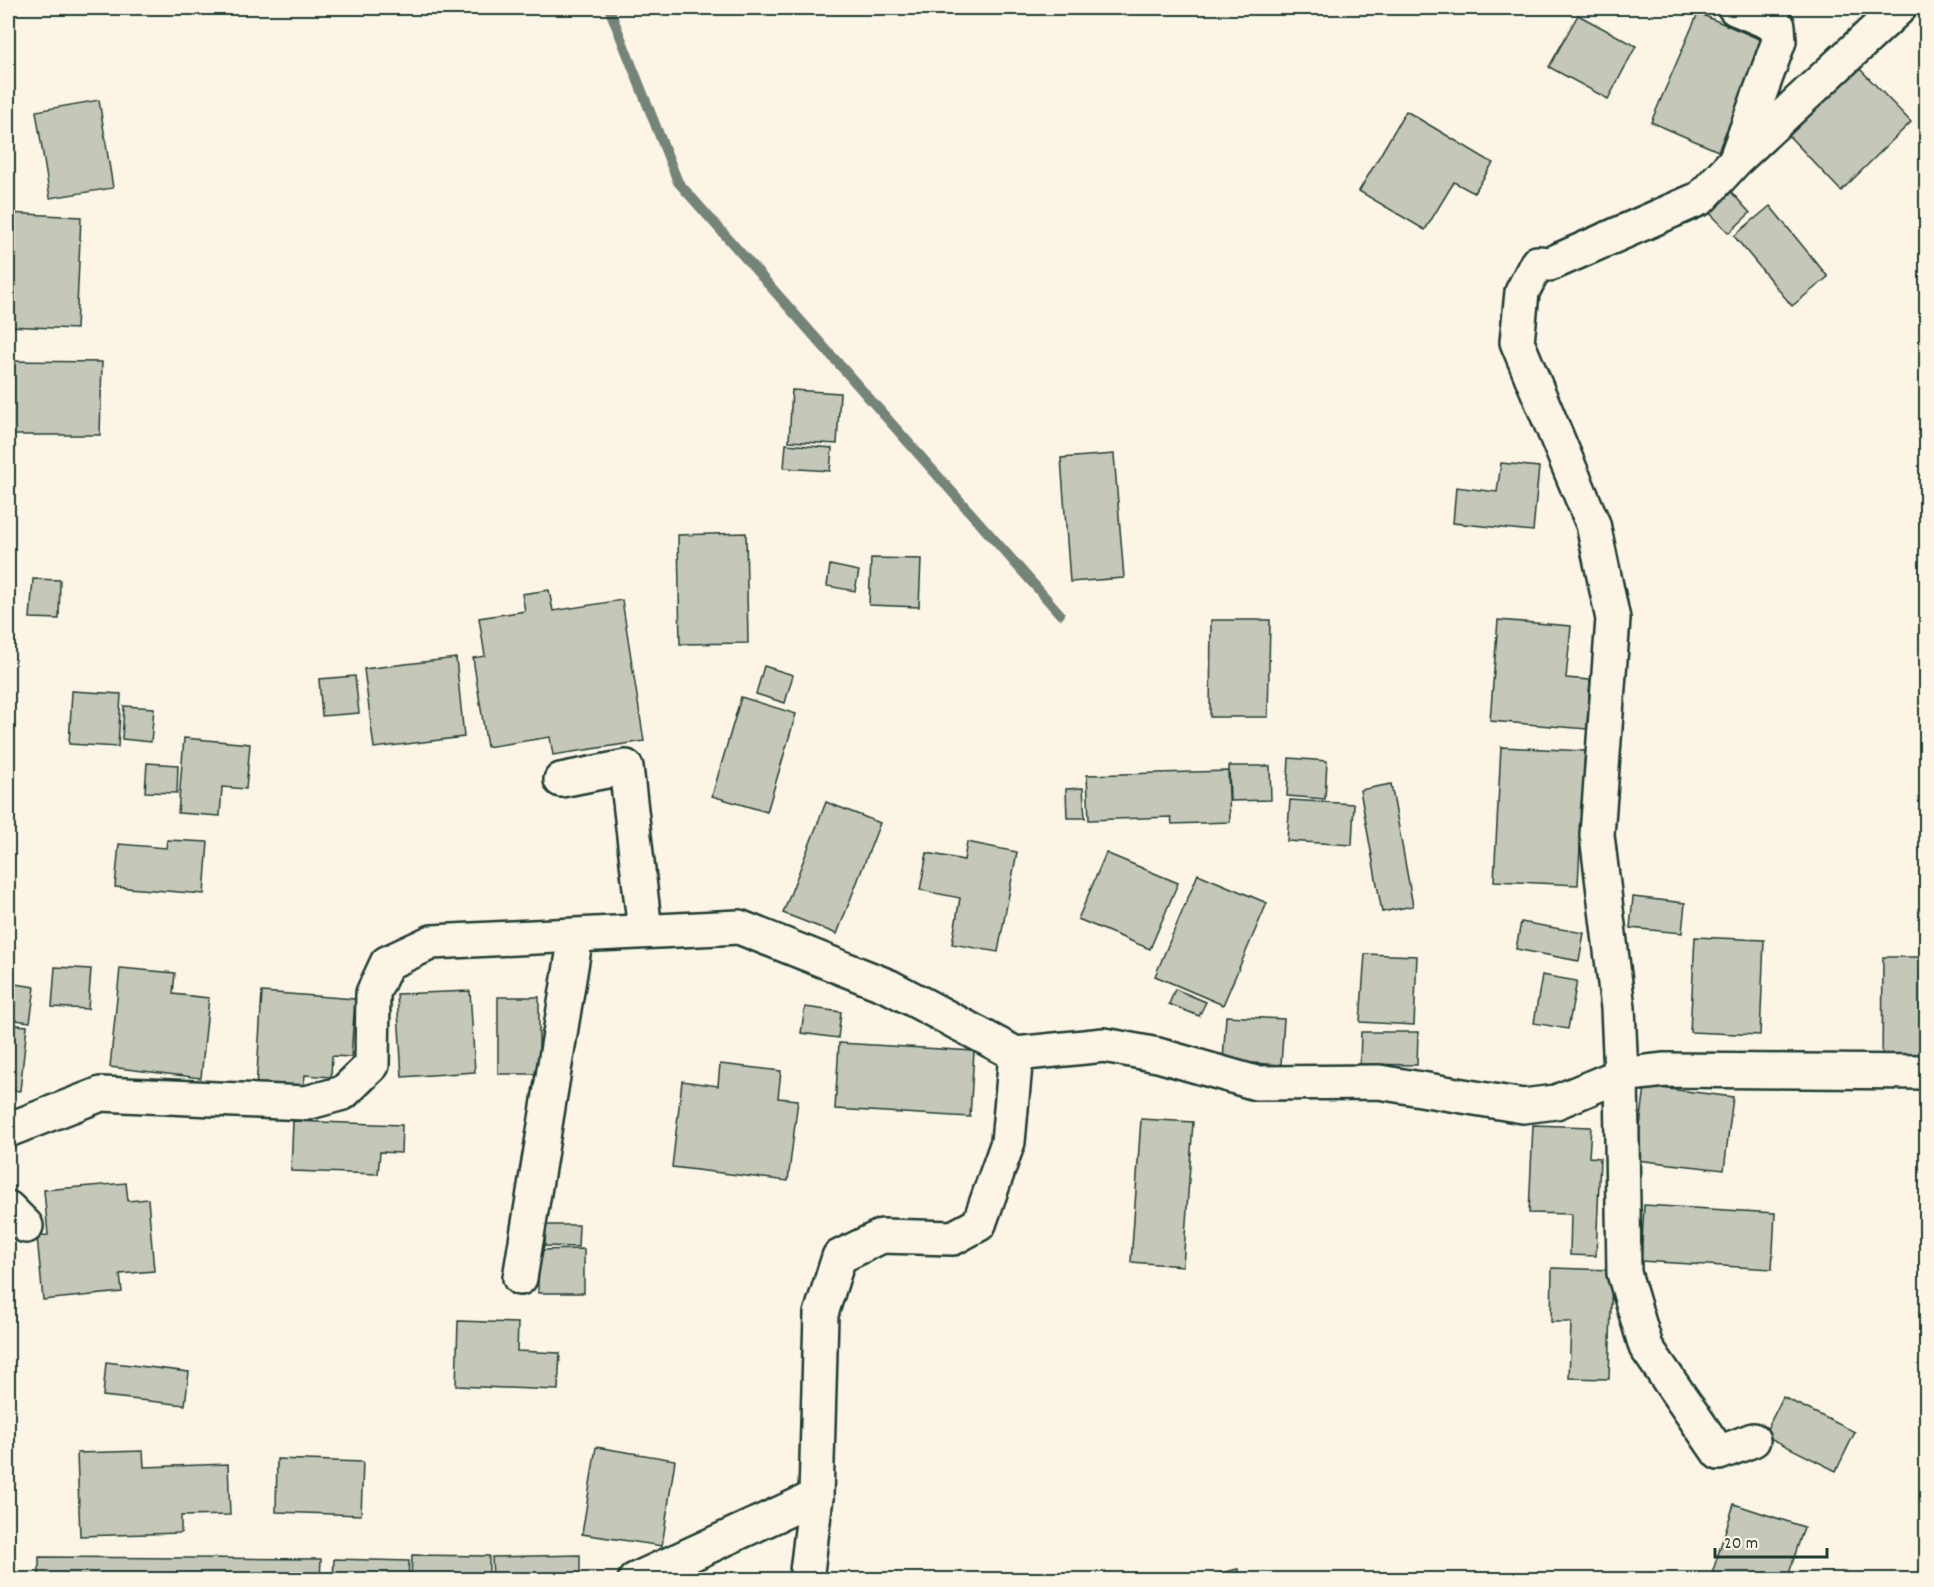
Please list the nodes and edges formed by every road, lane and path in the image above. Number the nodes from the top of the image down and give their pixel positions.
1 (1735, 8) edge
2 (1899, 8) edge
3 (1736, 160) junction
4 (561, 780) dead end
5 (645, 931) junction
6 (576, 936) junction
7 (1016, 1054) junction
8 (1926, 1072) edge
9 (1622, 1075) junction
10 (8, 1130) edge
11 (520, 1278) dead end
12 (1754, 1440) dead end
13 (816, 1497) junction
14 (635, 1580) edge
15 (806, 1580) edge

1 - 3 street
2 - 3 street
3 - 9 street
4 - 5 street
5 - 6 street
5 - 7 street
6 - 10 street
6 - 11 street
7 - 9 street
7 - 13 street
8 - 9 street
9 - 12 street
13 - 14 street
13 - 15 street

